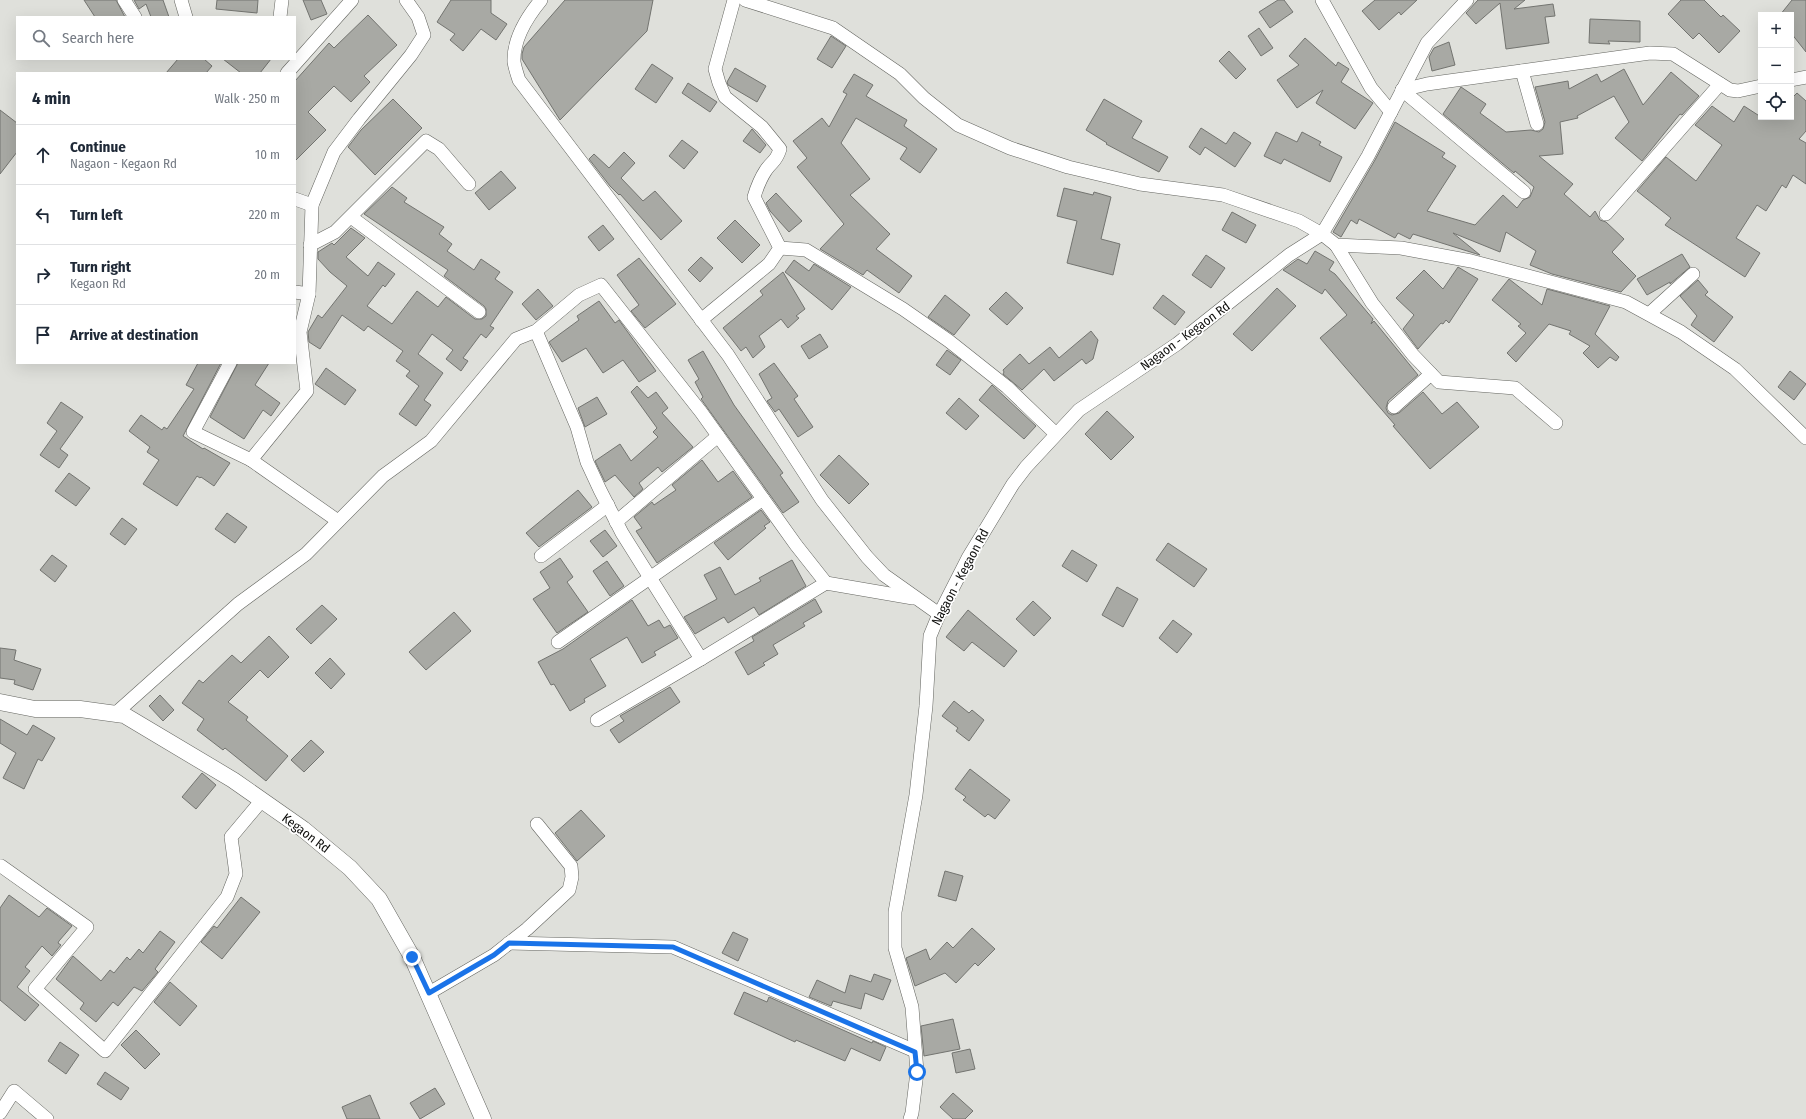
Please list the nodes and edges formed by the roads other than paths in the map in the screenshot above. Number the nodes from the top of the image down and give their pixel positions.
1 (124, 0) edge
2 (181, 0) edge
3 (282, 0) edge
4 (352, 0) edge
5 (406, 0) edge
6 (541, 0) edge
7 (734, 0) edge
8 (745, 0) edge
9 (1322, 0) edge
10 (1467, 0) edge
11 (134, 16) edge
12 (186, 16) edge
13 (280, 16) edge
14 (1522, 71) junction
15 (288, 72) edge
16 (1806, 77) edge
17 (1794, 79) edge
18 (1720, 84) junction
19 (1758, 87) edge
20 (1402, 90) junction
21 (1391, 112) junction
22 (1537, 124) dead end
23 (469, 184) dead end
24 (1524, 192) dead end
25 (296, 200) edge
26 (312, 205) junction
27 (1606, 214) dead end
28 (351, 217) junction
29 (1322, 234) junction
30 (310, 245) junction
31 (1336, 245) junction
32 (780, 248) junction
33 (1693, 274) dead end
34 (296, 292) edge
35 (309, 294) junction
36 (479, 312) dead end
37 (1649, 314) junction
38 (701, 320) junction
39 (536, 331) junction
40 (229, 364) edge
41 (1431, 374) junction
42 (1394, 407) dead end
43 (1556, 423) dead end
44 (1056, 434) junction
45 (718, 436) junction
46 (1806, 438) edge
47 (251, 460) junction
48 (762, 498) junction
49 (608, 505) junction
50 (338, 521) junction
51 (616, 522) junction
52 (541, 556) dead end
53 (650, 577) junction
54 (826, 583) junction
55 (917, 599) junction
56 (939, 614) junction
57 (558, 642) dead end
58 (702, 659) junction
59 (0, 702) edge
60 (116, 713) junction
61 (598, 720) dead end
62 (262, 800) junction
63 (537, 824) dead end
64 (0, 867) edge
65 (509, 943) junction
66 (429, 993) junction
67 (915, 1052) junction
68 (0, 1112) edge
69 (47, 1119) edge
70 (484, 1119) edge
71 (910, 1119) edge

1 - 11 street
2 - 12 street
3 - 13 street
4 - 15 street
5 - 26 street
6 - 38 street
7 - 32 street
8 - 29 street
9 - 21 street
10 - 20 street
14 - 18 street
14 - 20 street
14 - 22 street
16 - 17 street
18 - 19 street
18 - 27 street
20 - 21 street
20 - 24 street
21 - 29 street
23 - 28 street
25 - 26 street
26 - 30 street
28 - 30 street
28 - 36 street
29 - 31 street
29 - 44 street, Nagaon - Kegaon Rd
30 - 35 street
31 - 37 street
31 - 41 street
32 - 38 street
32 - 44 street
33 - 37 street
34 - 35 street
35 - 47 street
37 - 46 street
38 - 55 street
39 - 45 street
39 - 49 street
39 - 50 street
40 - 47 street
41 - 42 street
41 - 43 street
44 - 56 street, Nagaon - Kegaon Rd
45 - 48 street
45 - 51 street
47 - 50 street
48 - 53 street
48 - 54 street
49 - 51 street
49 - 52 street
50 - 60 street
51 - 53 street
53 - 57 street
53 - 58 street
54 - 55 street
54 - 58 street
55 - 56 street
56 - 67 street, Nagaon - Kegaon Rd
58 - 61 street
59 - 60 street, Kegaon Rd
60 - 62 street, Kegaon Rd
62 - 64 street
62 - 66 street, Kegaon Rd
63 - 65 street
65 - 66 street
65 - 67 street
66 - 70 street, Kegaon Rd
67 - 71 street, Nagaon - Kegaon Rd
68 - 69 street

